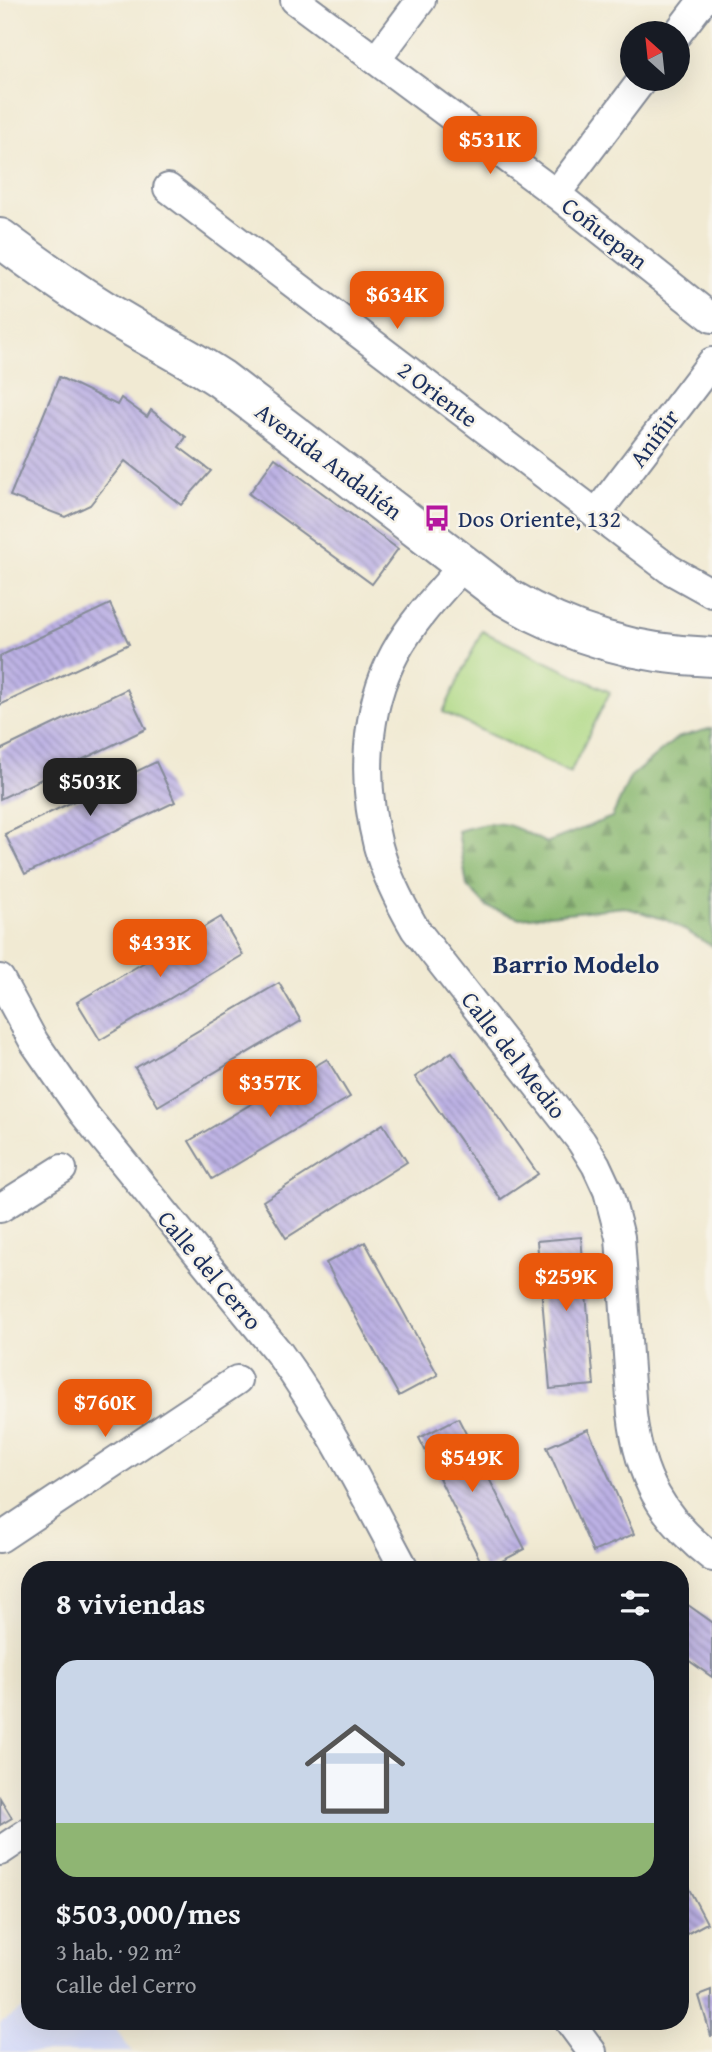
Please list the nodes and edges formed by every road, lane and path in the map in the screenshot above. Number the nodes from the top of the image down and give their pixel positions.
1 (295, 0) edge
2 (421, 0) edge
3 (703, 0) edge
4 (687, 21) edge
5 (376, 60) junction
6 (634, 91) edge
7 (168, 188) dead end
8 (556, 194) junction
9 (0, 238) edge
10 (712, 318) edge
11 (712, 362) edge
12 (596, 514) junction
13 (464, 565) junction
14 (712, 593) edge
15 (712, 657) edge
16 (0, 979) edge
17 (62, 1169) dead end
18 (0, 1208) edge
19 (237, 1380) dead end
20 (0, 1538) edge
21 (712, 1557) edge
22 (400, 1561) edge
23 (21, 1837) edge
24 (0, 1851) edge
25 (576, 2030) edge
26 (592, 2052) edge

1 - 5 street, Coñuepan
2 - 5 street
3 - 4 street
5 - 8 street, Coñuepan
6 - 8 street
7 - 12 street, 2 Oriente
8 - 10 street, Coñuepan
9 - 13 main road, Avenida Andalién
11 - 12 street, Aniñir
12 - 14 street, 2 Oriente
13 - 15 main road, Avenida Andalién
13 - 21 street, Calle del Medio
16 - 22 street, Calle del Cerro
17 - 18 street
19 - 20 street
23 - 24 street
25 - 26 street

